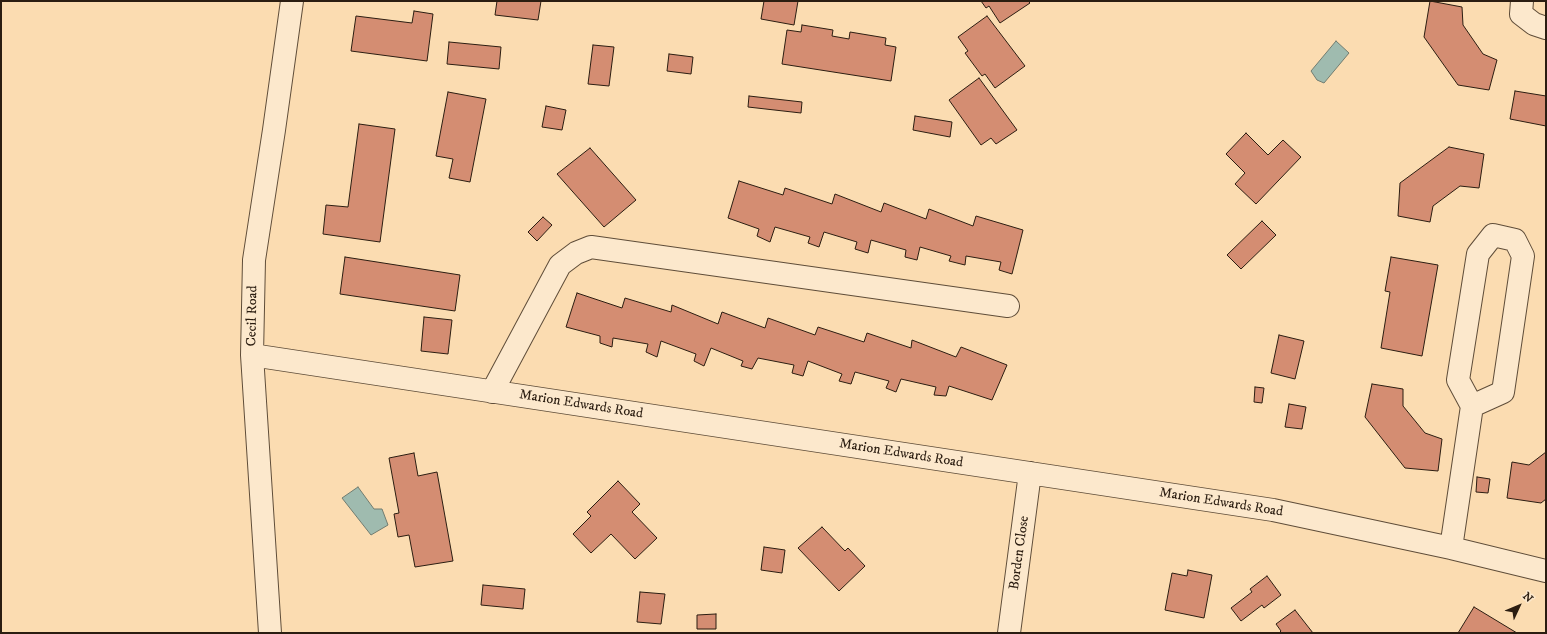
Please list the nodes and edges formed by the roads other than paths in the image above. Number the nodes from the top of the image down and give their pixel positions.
1 (292, 1) edge
2 (1522, 1) edge
3 (1546, 28) edge
4 (1008, 306) dead end
5 (252, 355) junction
6 (492, 392) junction
7 (1472, 406) junction
8 (1030, 473) junction
9 (1452, 548) junction
10 (1546, 571) edge
11 (270, 633) edge
12 (1009, 633) edge

1 - 5 street, Cecil Road
2 - 3 street
4 - 6 street
5 - 6 street, Marion Edwards Road
5 - 11 street, Cecil Road
6 - 8 street, Marion Edwards Road
7 - 7 street
7 - 9 street
8 - 9 street, Marion Edwards Road
8 - 12 street, Borden Close
9 - 10 street, Marion Edwards Road

